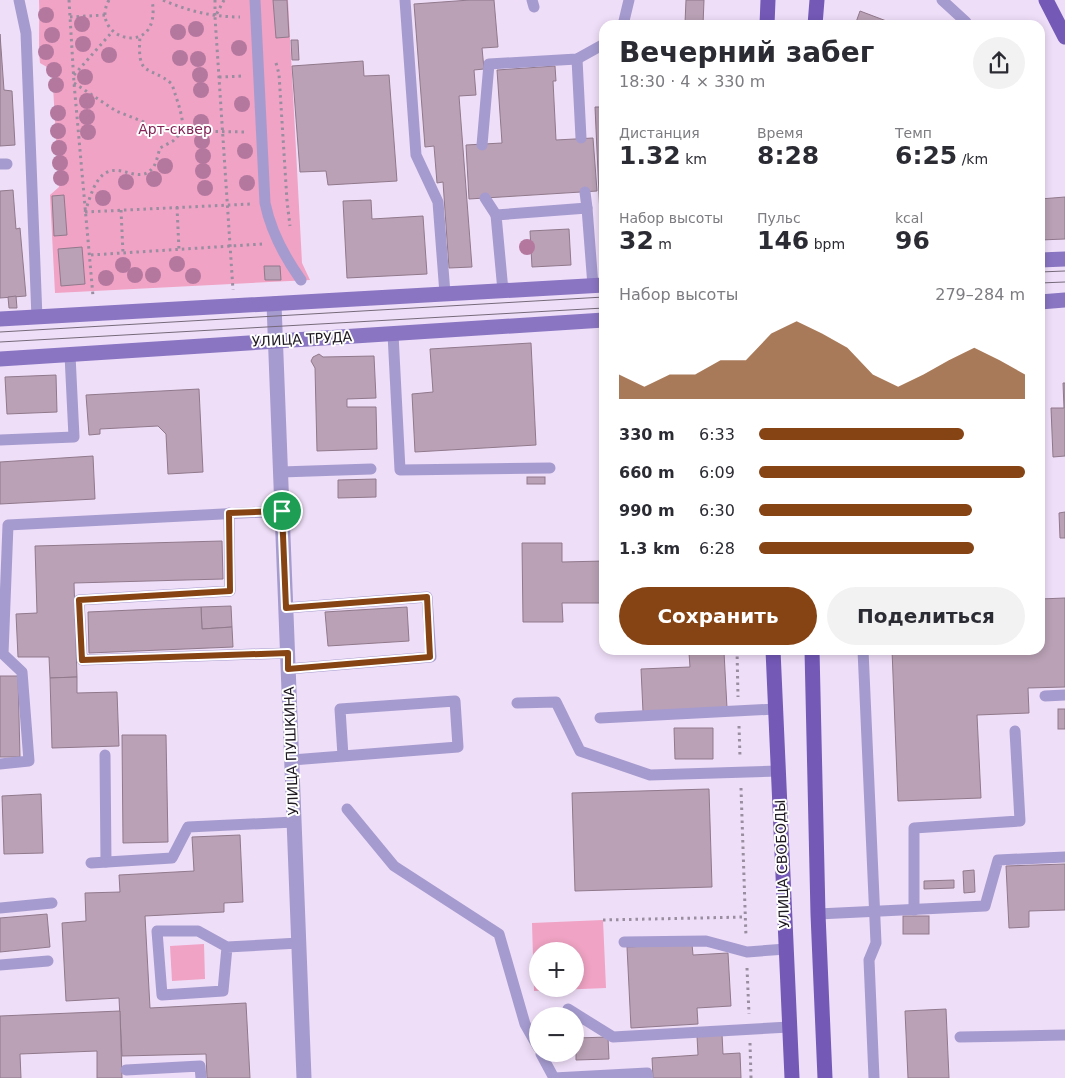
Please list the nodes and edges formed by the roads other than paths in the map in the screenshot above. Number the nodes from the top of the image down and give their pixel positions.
1 (19, 0) edge
2 (255, 0) edge
3 (404, 0) edge
4 (629, 0) edge
5 (768, 0) edge
6 (817, 0) edge
7 (942, 0) edge
8 (1046, 0) edge
9 (624, 20) edge
10 (766, 20) edge
11 (816, 20) edge
12 (964, 20) edge
13 (1065, 37) edge
14 (599, 47) edge
15 (577, 59) junction
16 (581, 138) dead end
17 (482, 145) dead end
18 (585, 192) dead end
19 (485, 198) dead end
20 (587, 208) junction
21 (496, 215) junction
22 (1065, 259) edge
23 (1045, 260) edge
24 (301, 280) dead end
25 (599, 286) edge
26 (503, 291) junction
27 (445, 294) junction
28 (1065, 300) edge
29 (1045, 302) edge
30 (274, 304) junction
31 (37, 318) junction
32 (0, 319) edge
33 (599, 320) edge
34 (394, 334) junction
35 (276, 340) junction
36 (70, 355) junction
37 (0, 359) edge
38 (0, 440) edge
39 (550, 468) dead end
40 (371, 469) dead end
41 (280, 472) junction
42 (282, 511) junction
43 (229, 513) junction
44 (286, 608) junction
45 (288, 653) junction
46 (2, 655) edge
47 (773, 655) edge
48 (812, 655) edge
49 (863, 655) edge
50 (288, 669) junction
51 (1065, 695) edge
52 (1045, 696) dead end
53 (517, 702) dead end
54 (775, 709) junction
55 (600, 718) dead end
56 (1015, 731) dead end
57 (105, 754) dead end
58 (343, 756) junction
59 (292, 760) junction
60 (0, 764) edge
61 (778, 771) junction
62 (347, 809) dead end
63 (294, 822) junction
64 (1065, 857) edge
65 (106, 862) junction
66 (91, 863) dead end
67 (52, 903) dead end
68 (0, 908) edge
69 (914, 910) junction
70 (874, 912) junction
71 (818, 914) junction
72 (624, 942) dead end
73 (299, 943) junction
74 (227, 947) junction
75 (786, 949) junction
76 (48, 961) dead end
77 (0, 966) edge
78 (584, 1019) edge
79 (789, 1026) junction
80 (529, 1031) edge
81 (1065, 1035) edge
82 (960, 1037) dead end
83 (545, 1062) edge
84 (126, 1070) dead end
85 (201, 1078) edge
86 (304, 1078) edge
87 (648, 1078) edge
88 (792, 1078) edge
89 (825, 1078) edge
90 (874, 1078) edge

1 - 31 lane
2 - 24 lane
3 - 27 lane
4 - 9 lane
5 - 10 main road
6 - 11 main road
7 - 12 lane
8 - 13 main road
14 - 15 lane
15 - 16 lane
15 - 17 lane
18 - 20 lane
19 - 21 lane
20 - 21 lane
20 - 25 lane
21 - 26 lane
22 - 23 main road
25 - 26 main road
26 - 27 main road
27 - 30 main road
28 - 29 main road
30 - 31 main road
30 - 35 street, УЛИЦА ПУШКИНА
31 - 32 main road
33 - 34 main road, УЛИЦА ТРУДА
34 - 35 main road, УЛИЦА ТРУДА
34 - 39 lane
35 - 36 main road, УЛИЦА ТРУДА
35 - 41 street, УЛИЦА ПУШКИНА
36 - 37 main road, УЛИЦА ТРУДА
36 - 38 lane
40 - 41 lane
41 - 42 street, УЛИЦА ПУШКИНА
42 - 43 lane
42 - 44 street, УЛИЦА ПУШКИНА
43 - 45 lane
43 - 46 lane
44 - 45 street, УЛИЦА ПУШКИНА
44 - 50 lane
45 - 50 street, УЛИЦА ПУШКИНА
46 - 60 lane
47 - 54 main road, УЛИЦА СВОБОДЫ
48 - 71 main road
49 - 70 lane
50 - 59 street, УЛИЦА ПУШКИНА
51 - 52 lane
53 - 61 lane
54 - 55 lane
54 - 61 main road, УЛИЦА СВОБОДЫ
56 - 69 lane
57 - 65 lane
58 - 58 lane
58 - 59 lane
59 - 63 street, УЛИЦА ПУШКИНА
61 - 75 main road, УЛИЦА СВОБОДЫ
62 - 80 lane
63 - 65 lane
63 - 73 street, УЛИЦА ПУШКИНА
64 - 69 lane
65 - 66 lane
67 - 68 lane
69 - 70 lane
70 - 71 lane
70 - 90 lane
71 - 89 main road
72 - 75 lane
73 - 74 lane
73 - 86 street, УЛИЦА ПУШКИНА
74 - 74 lane
75 - 79 main road, УЛИЦА СВОБОДЫ
76 - 77 lane
78 - 79 lane
79 - 88 main road, УЛИЦА СВОБОДЫ
81 - 82 lane
83 - 87 lane
84 - 85 lane

